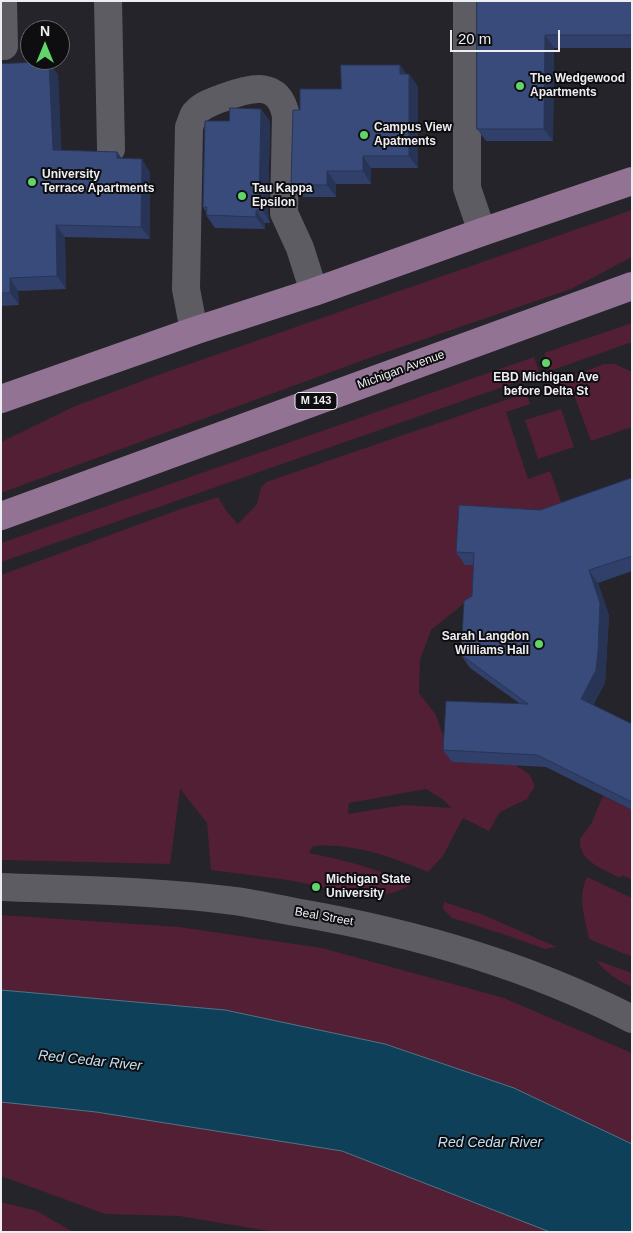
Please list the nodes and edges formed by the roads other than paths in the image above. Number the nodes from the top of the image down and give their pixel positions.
1 (3, 1) edge
2 (108, 1) edge
3 (466, 1) edge
4 (4, 46) dead end
5 (111, 149) dead end
6 (632, 181) edge
7 (482, 232) junction
8 (632, 286) edge
9 (314, 292) junction
10 (194, 331) junction
11 (1, 399) edge
12 (1, 516) edge
13 (1, 887) edge
14 (632, 1020) edge

1 - 4 street
2 - 5 street
3 - 7 street
6 - 7 main road
7 - 9 main road
8 - 12 main road, Michigan Avenue / M 143
9 - 10 main road
9 - 10 street
10 - 11 main road
13 - 14 street, Beal Street

